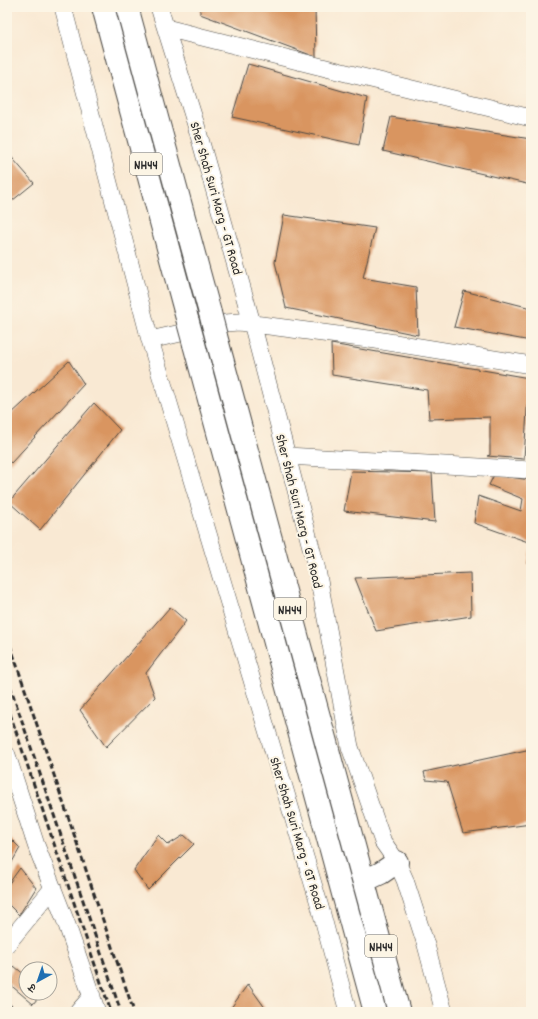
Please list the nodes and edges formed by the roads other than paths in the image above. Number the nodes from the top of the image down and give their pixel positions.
1 (63, 7) edge
2 (103, 7) edge
3 (127, 7) edge
4 (159, 7) edge
5 (166, 28) junction
6 (531, 118) edge
7 (252, 323) junction
8 (150, 340) junction
9 (531, 365) edge
10 (287, 456) junction
11 (531, 470) edge
12 (7, 755) edge
13 (11, 784) edge
14 (397, 862) junction
15 (364, 881) junction
16 (53, 888) junction
17 (7, 944) edge
18 (92, 996) junction
19 (78, 1012) edge
20 (97, 1012) edge
21 (348, 1012) edge
22 (375, 1012) edge
23 (399, 1012) edge
24 (444, 1012) edge

1 - 8 street, Sher Shah Suri Marg - GT Road
2 - 22 highway, Sher Shah Suri Marg - GT Road / NH44, bridge
3 - 15 highway, NH44, bridge
4 - 5 street, Sher Shah Suri Marg - GT Road
5 - 6 street
5 - 7 street, Sher Shah Suri Marg - GT Road
7 - 8 street
7 - 9 street
7 - 10 street, Sher Shah Suri Marg - GT Road
8 - 21 street, Sher Shah Suri Marg - GT Road
10 - 11 street
10 - 14 street, Sher Shah Suri Marg - GT Road
12 - 13 street
13 - 16 street
14 - 15 highway
14 - 24 street, Sher Shah Suri Marg - GT Road
15 - 23 highway, NH44
16 - 17 street
16 - 18 street
18 - 19 street
18 - 20 street

